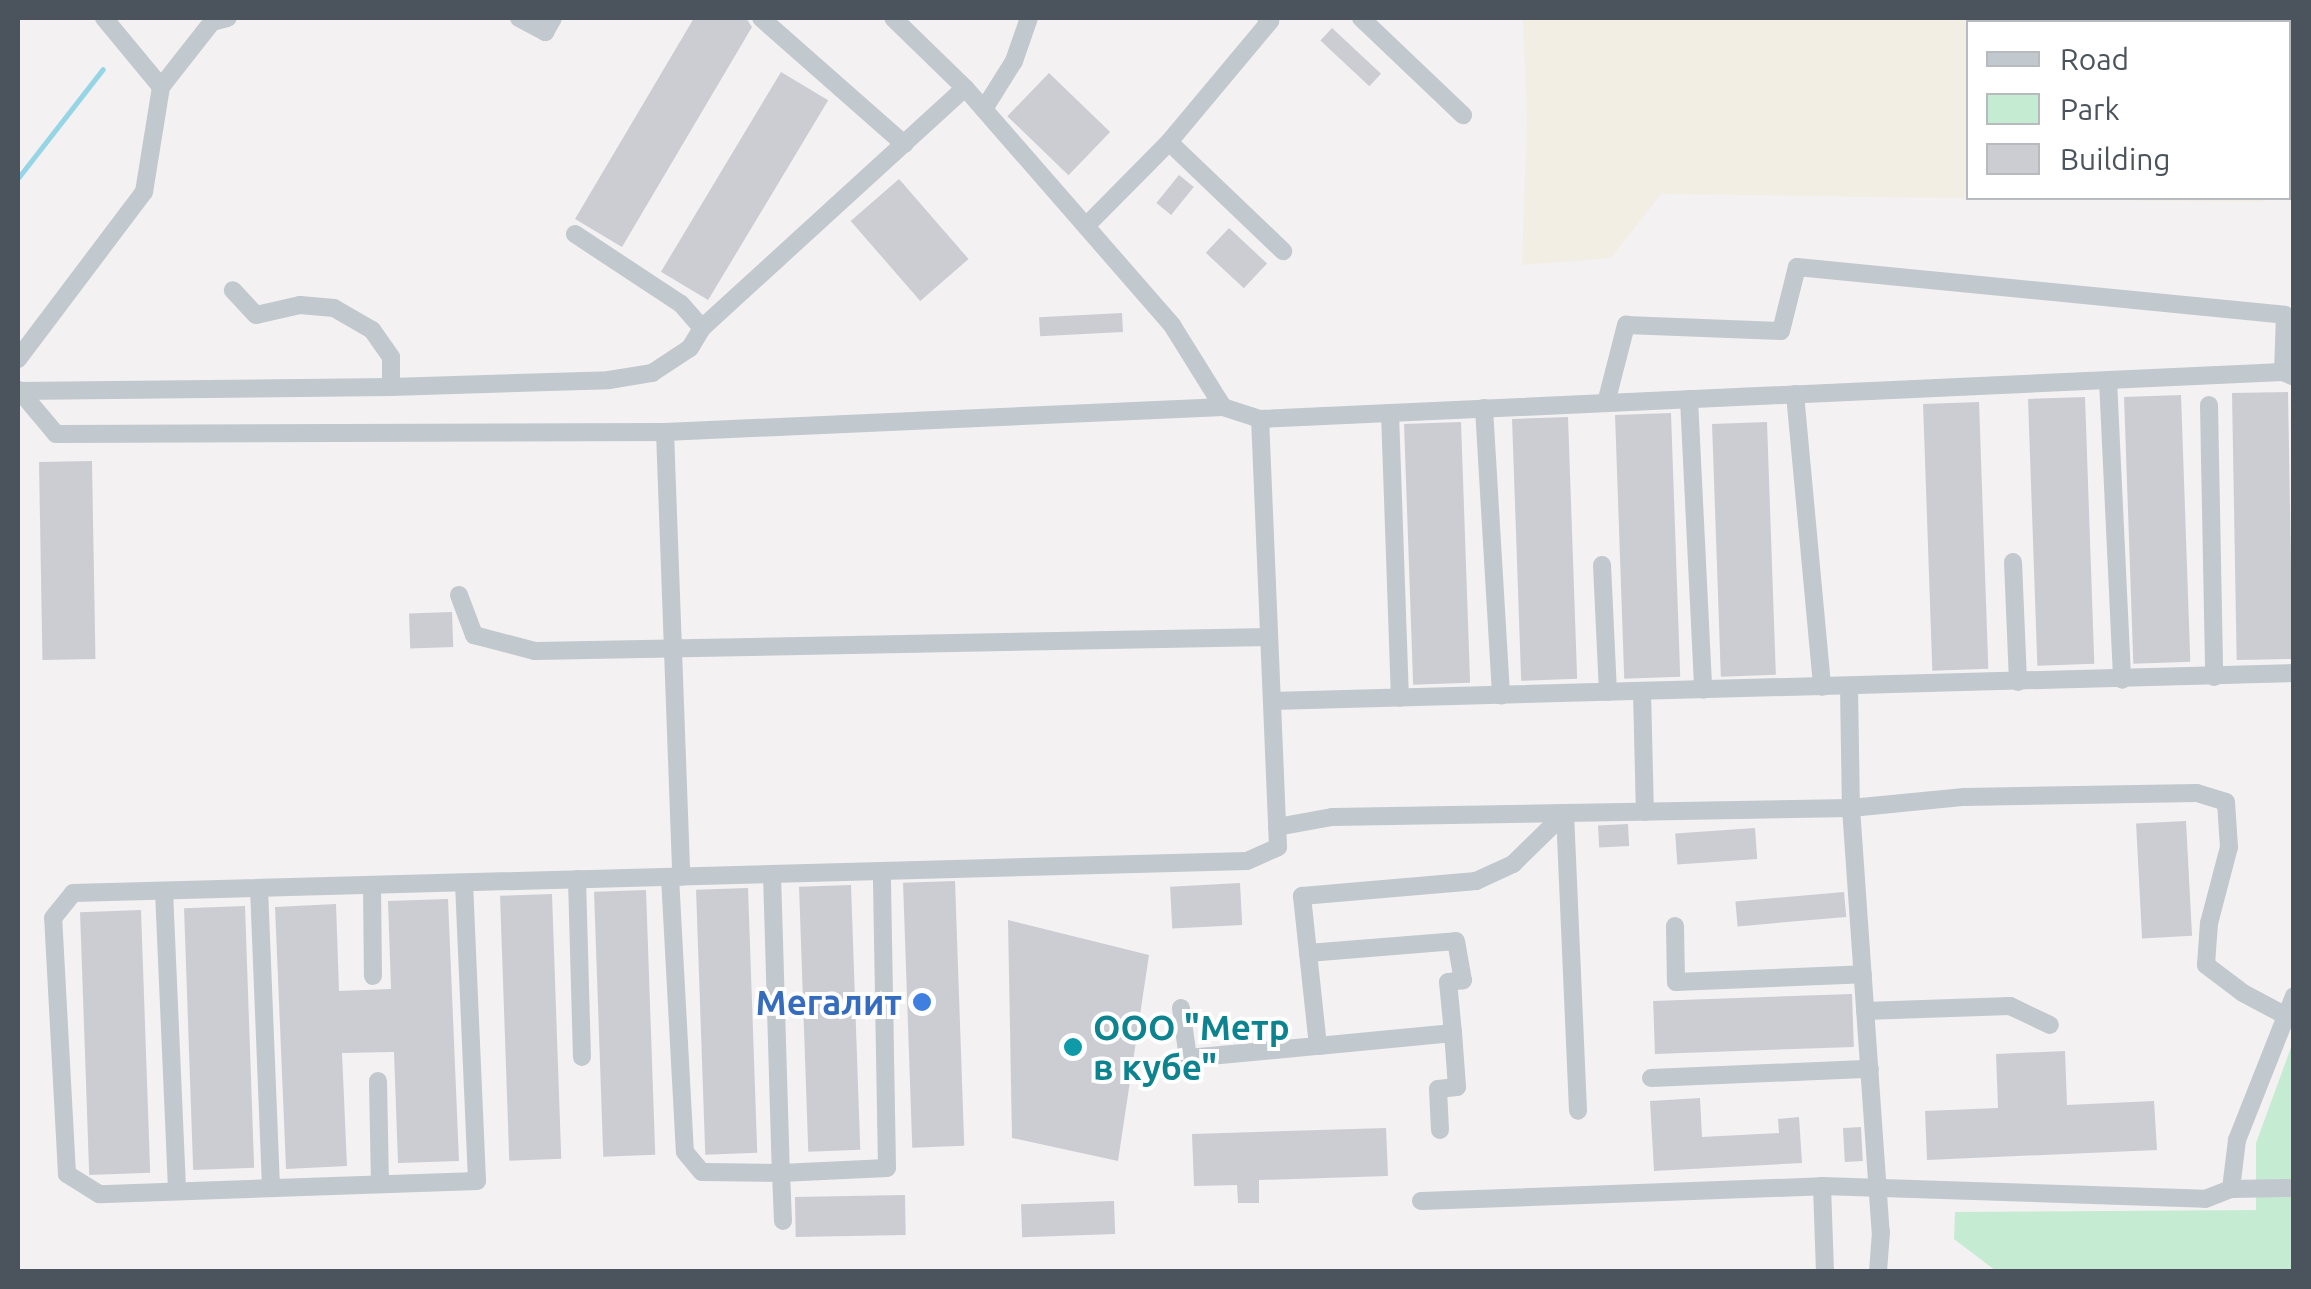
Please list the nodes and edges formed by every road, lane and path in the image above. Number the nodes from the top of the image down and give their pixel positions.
1 (104, 18) edge
2 (228, 18) edge
3 (519, 18) edge
4 (554, 18) edge
5 (761, 18) edge
6 (893, 18) edge
7 (1029, 18) edge
8 (1360, 18) edge
9 (1270, 19) edge
10 (162, 88) junction
11 (965, 88) junction
12 (984, 109) junction
13 (1463, 115) dead end
14 (1169, 142) junction
15 (904, 144) junction
16 (1086, 226) junction
17 (575, 234) dead end
18 (1283, 251) dead end
19 (233, 290) dead end
20 (702, 328) junction
21 (18, 359) edge
22 (2288, 374) edge
23 (2108, 380) junction
24 (392, 386) junction
25 (18, 390) edge
26 (1795, 394) junction
27 (1689, 399) junction
28 (1606, 403) junction
29 (2209, 404) dead end
30 (1222, 407) junction
31 (1484, 408) junction
32 (1390, 413) junction
33 (1260, 419) junction
34 (665, 432) junction
35 (2013, 562) dead end
36 (1602, 565) dead end
37 (459, 595) dead end
38 (1269, 637) junction
39 (672, 648) junction
40 (2294, 673) edge
41 (2214, 677) junction
42 (2122, 680) junction
43 (2018, 682) junction
44 (1849, 686) junction
45 (1822, 687) junction
46 (1703, 690) junction
47 (1608, 692) junction
48 (1642, 692) junction
49 (1501, 695) junction
50 (1400, 698) junction
51 (1272, 701) junction
52 (1851, 808) junction
53 (1645, 812) junction
54 (1564, 813) junction
55 (1277, 827) junction
56 (882, 871) junction
57 (772, 874) junction
58 (676, 877) junction
59 (577, 880) junction
60 (464, 883) junction
61 (372, 885) junction
62 (258, 888) junction
63 (164, 891) junction
64 (1675, 926) dead end
65 (1308, 953) junction
66 (1863, 974) junction
67 (373, 976) dead end
68 (2294, 996) edge
69 (1181, 1008) dead end
70 (1866, 1011) junction
71 (2286, 1016) junction
72 (2050, 1025) dead end
73 (1453, 1033) junction
74 (1318, 1046) junction
75 (582, 1057) dead end
76 (1870, 1069) junction
77 (1651, 1078) dead end
78 (378, 1081) dead end
79 (1578, 1111) dead end
80 (1440, 1130) dead end
81 (781, 1172) junction
82 (380, 1184) junction
83 (1822, 1186) junction
84 (1878, 1187) junction
85 (271, 1188) junction
86 (2294, 1188) edge
87 (2230, 1189) junction
88 (178, 1191) junction
89 (1420, 1201) dead end
90 (782, 1221) dead end
91 (1825, 1272) edge
92 (1878, 1272) edge

1 - 10 street
2 - 10 street
3 - 4 street
5 - 15 street
6 - 11 street
7 - 12 street
8 - 13 street
9 - 14 street
10 - 21 street
11 - 12 street
11 - 15 street
12 - 16 street
14 - 16 street
14 - 18 street
15 - 20 street
16 - 30 street
17 - 20 street
19 - 24 street
20 - 24 street
22 - 23 street
22 - 28 street
23 - 26 street
23 - 42 street
24 - 25 street
25 - 34 street
26 - 27 street
26 - 45 street
27 - 28 street
27 - 46 street
28 - 31 street
29 - 41 street
30 - 33 street
30 - 34 street
31 - 32 street
31 - 49 street
32 - 33 street
32 - 50 street
33 - 38 street
34 - 39 street
35 - 43 street
36 - 47 street
37 - 39 street
38 - 39 street
38 - 51 street
39 - 58 street
40 - 41 street
41 - 42 street
42 - 43 street
43 - 44 street
44 - 45 street
44 - 52 street
45 - 46 street
46 - 48 street
47 - 48 street
47 - 49 street
48 - 53 street
49 - 50 street
50 - 51 street
51 - 55 street
52 - 53 street
52 - 66 street
52 - 71 street
53 - 54 street
54 - 55 street
54 - 65 street
54 - 79 street
55 - 56 street
56 - 57 street
56 - 81 street
57 - 58 street
57 - 81 street
58 - 59 street
58 - 81 street
59 - 60 street
59 - 75 street
60 - 61 street
60 - 82 street
61 - 62 street
61 - 67 street
62 - 63 street
62 - 85 street
63 - 88 street
63 - 88 street
64 - 66 street
65 - 73 street
65 - 74 street
66 - 70 street
68 - 71 street
69 - 74 street
70 - 72 street
70 - 76 street
71 - 87 street
73 - 74 street
73 - 80 street
76 - 77 street
76 - 84 street
78 - 82 street
81 - 90 street
82 - 85 street
83 - 84 street
83 - 89 street
83 - 91 street
84 - 87 street
84 - 92 street
85 - 88 street
86 - 87 street

